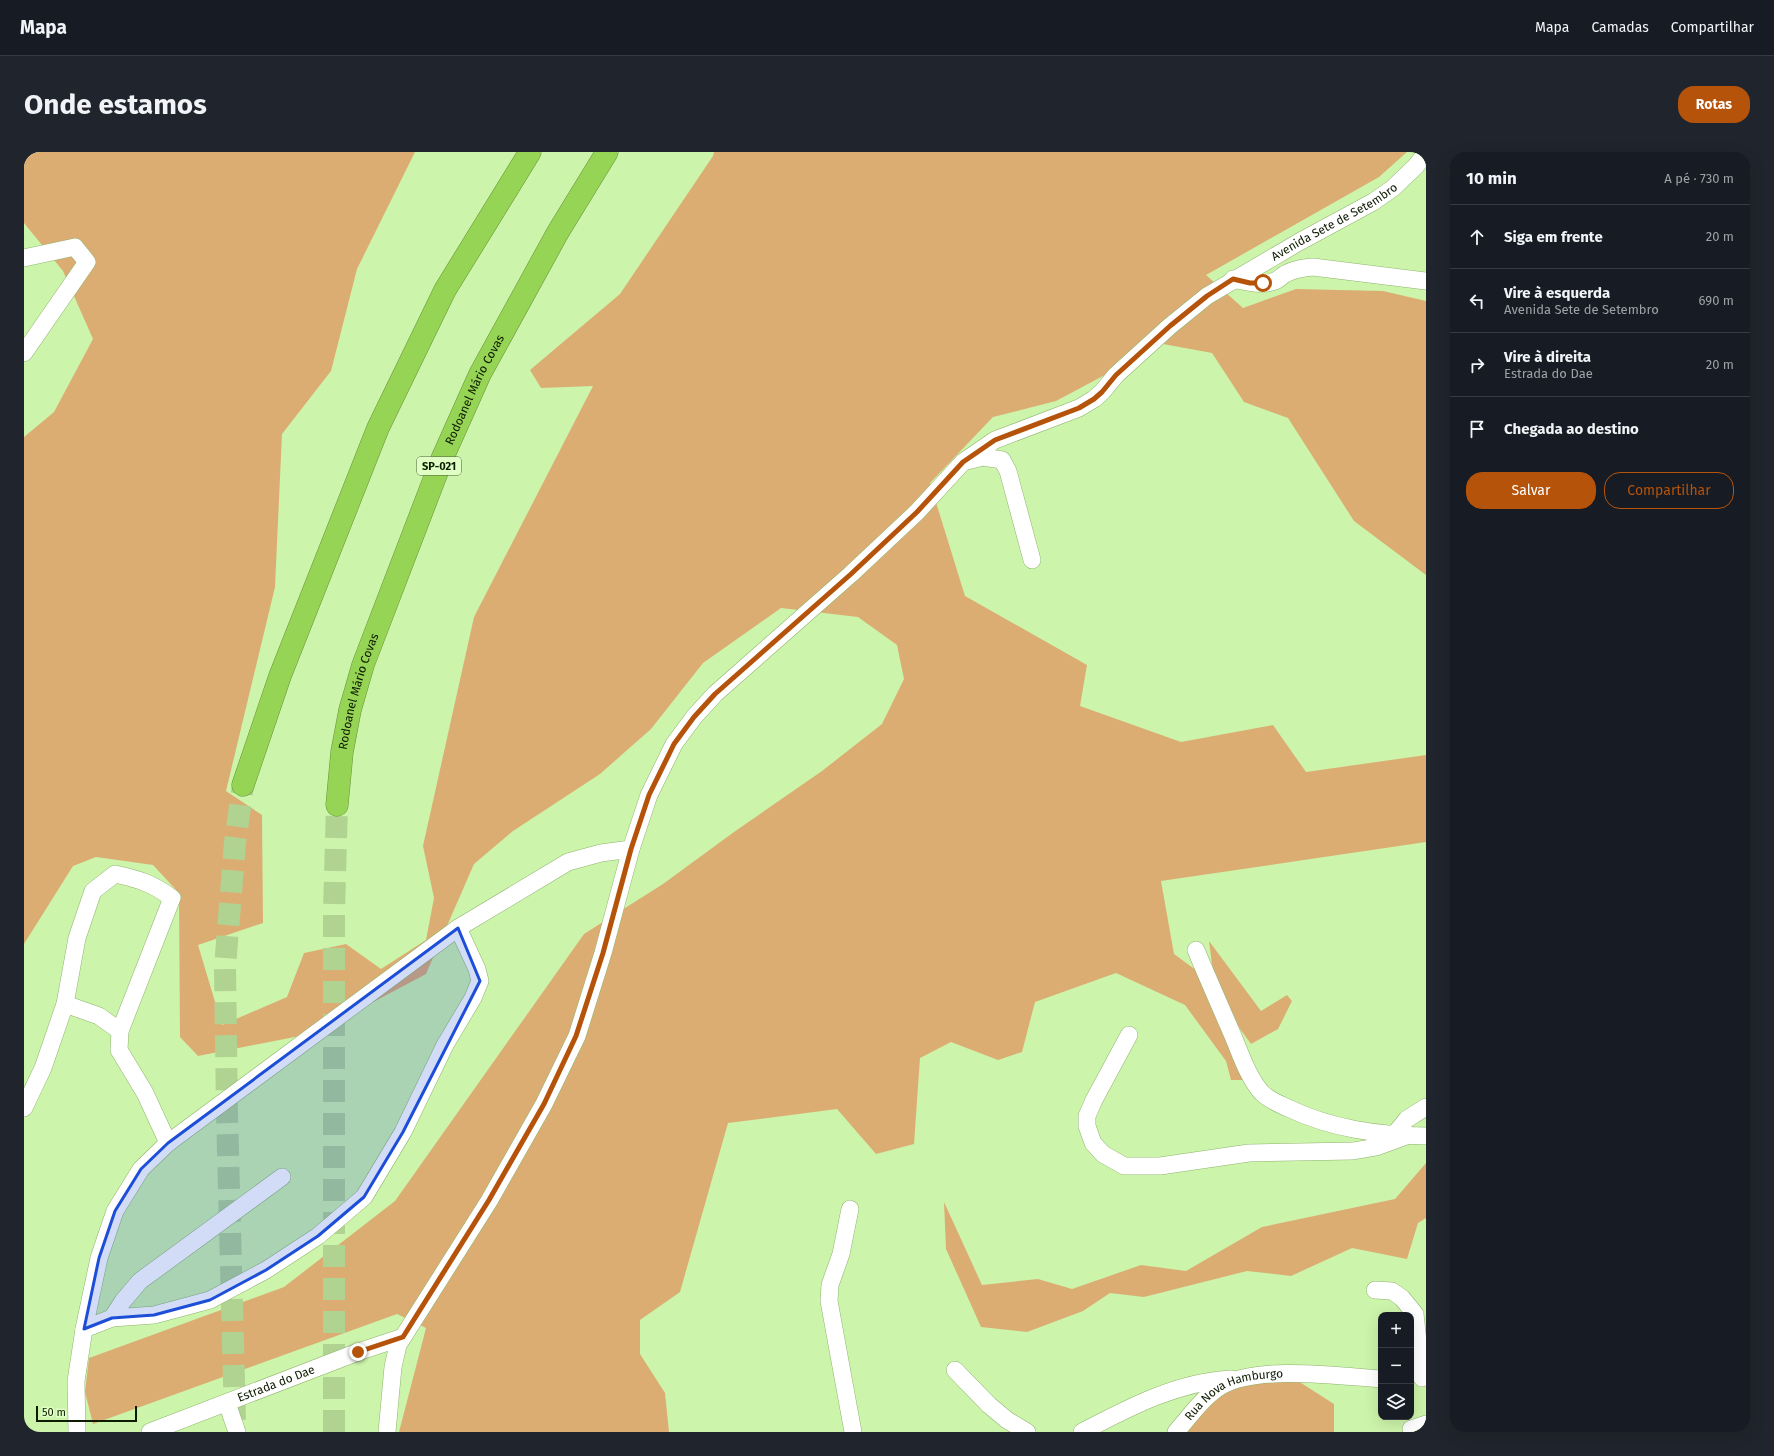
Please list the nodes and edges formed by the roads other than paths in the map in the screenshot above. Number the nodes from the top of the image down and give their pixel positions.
1 (530, 152) edge
2 (608, 152) edge
3 (1426, 153) edge
4 (24, 258) edge
5 (1233, 279) junction
6 (1426, 281) edge
7 (24, 353) edge
8 (963, 462) junction
9 (1032, 560) dead end
10 (243, 785) tunnel mouth
11 (337, 805) tunnel mouth
12 (631, 849) junction
13 (458, 928) junction
14 (1196, 950) dead end
15 (65, 1004) junction
16 (120, 1031) junction
17 (1129, 1035) dead end
18 (1426, 1107) edge
19 (24, 1108) edge
20 (1400, 1135) junction
21 (1426, 1136) edge
22 (168, 1144) junction
23 (282, 1177) dead end
24 (850, 1209) dead end
25 (1375, 1290) dead end
26 (112, 1318) junction
27 (84, 1329) junction
28 (403, 1337) junction
29 (955, 1370) dead end
30 (1420, 1378) edge
31 (1235, 1379) junction
32 (1378, 1379) edge
33 (227, 1403) junction
34 (77, 1432) edge
35 (150, 1432) edge
36 (237, 1432) edge
37 (387, 1432) edge
38 (853, 1432) edge
39 (1026, 1432) edge
40 (1082, 1432) edge
41 (1176, 1432) edge

1 - 10 highway
2 - 11 highway, Rodoanel Mário Covas / SP-021
3 - 5 street, Avenida Sete de Setembro
4 - 7 street
5 - 6 street
5 - 8 street, Avenida Sete de Setembro
8 - 9 street
8 - 12 street, Avenida Sete de Setembro
12 - 13 street
12 - 28 street, Avenida Sete de Setembro
13 - 22 street
13 - 26 street
14 - 20 street
15 - 16 street
15 - 16 street
15 - 19 street
16 - 22 street
17 - 20 street
18 - 20 street
20 - 21 street
22 - 27 street
23 - 26 street
24 - 38 street
25 - 30 street
26 - 27 street
27 - 34 street
28 - 33 street, Estrada do Dae
28 - 37 street, Avenida Sete de Setembro
29 - 39 street
31 - 32 street, Rua Nova Hamburgo
31 - 40 street
31 - 41 street, Rua Nova Hamburgo
33 - 35 street, Estrada do Dae
33 - 36 street

